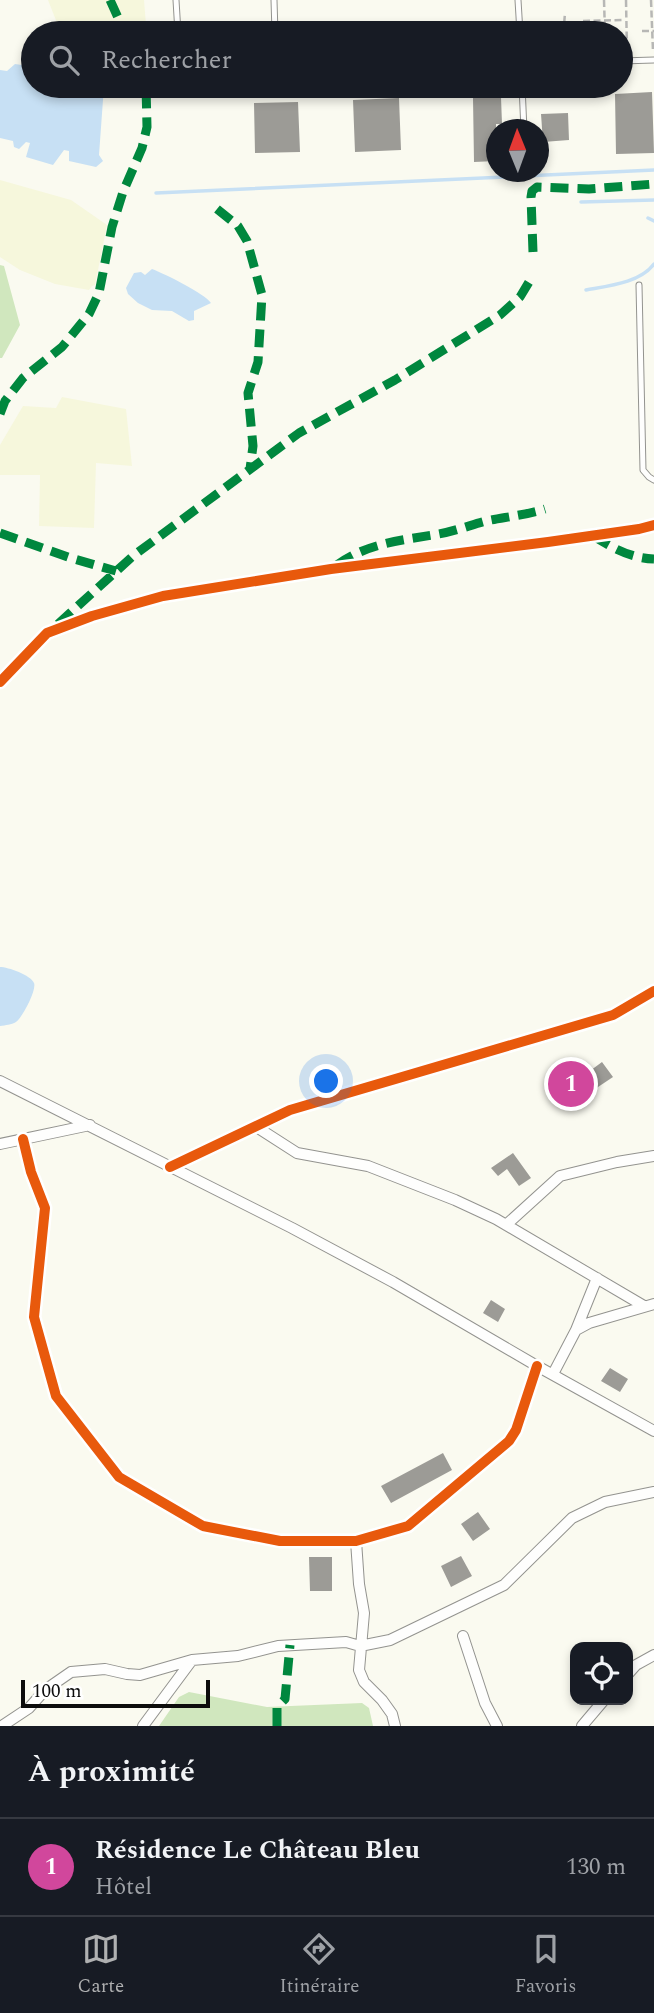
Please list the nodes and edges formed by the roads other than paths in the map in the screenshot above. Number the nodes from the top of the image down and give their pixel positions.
1 (176, 0) edge
2 (274, 0) edge
3 (518, 0) edge
4 (177, 21) edge
5 (275, 21) edge
6 (519, 21) edge
7 (654, 60) edge
8 (633, 61) edge
9 (523, 98) edge
10 (524, 119) edge
11 (639, 285) dead end
12 (654, 480) edge
13 (654, 525) edge
14 (0, 682) edge
15 (654, 991) edge
16 (0, 1081) edge
17 (90, 1125) junction
18 (256, 1126) junction
19 (23, 1139) junction
20 (0, 1144) edge
21 (654, 1156) edge
22 (170, 1167) junction
23 (506, 1225) junction
24 (597, 1278) junction
25 (649, 1305) edge
26 (576, 1330) junction
27 (537, 1366) junction
28 (553, 1374) junction
29 (654, 1431) edge
30 (654, 1492) edge
31 (356, 1541) junction
32 (463, 1636) dead end
33 (360, 1646) junction
34 (654, 1655) edge
35 (192, 1660) junction
36 (633, 1668) edge
37 (600, 1705) edge
38 (2, 1726) edge
39 (143, 1726) edge
40 (395, 1726) edge
41 (497, 1726) edge
42 (582, 1726) edge

1 - 4 lane
2 - 5 lane
3 - 6 lane
7 - 8 lane
9 - 10 lane
11 - 12 lane
13 - 14 street
15 - 18 street
16 - 17 street
17 - 19 street
17 - 22 street
18 - 22 street
18 - 23 street
19 - 20 street
19 - 31 street
21 - 23 street
22 - 27 street
23 - 24 street
24 - 25 street
24 - 26 street
25 - 26 street
26 - 28 street
27 - 28 street
27 - 31 street
28 - 29 street
30 - 33 street
31 - 33 street
32 - 41 street
33 - 35 street
33 - 40 street
34 - 36 street
35 - 38 street
35 - 39 street
37 - 42 street

